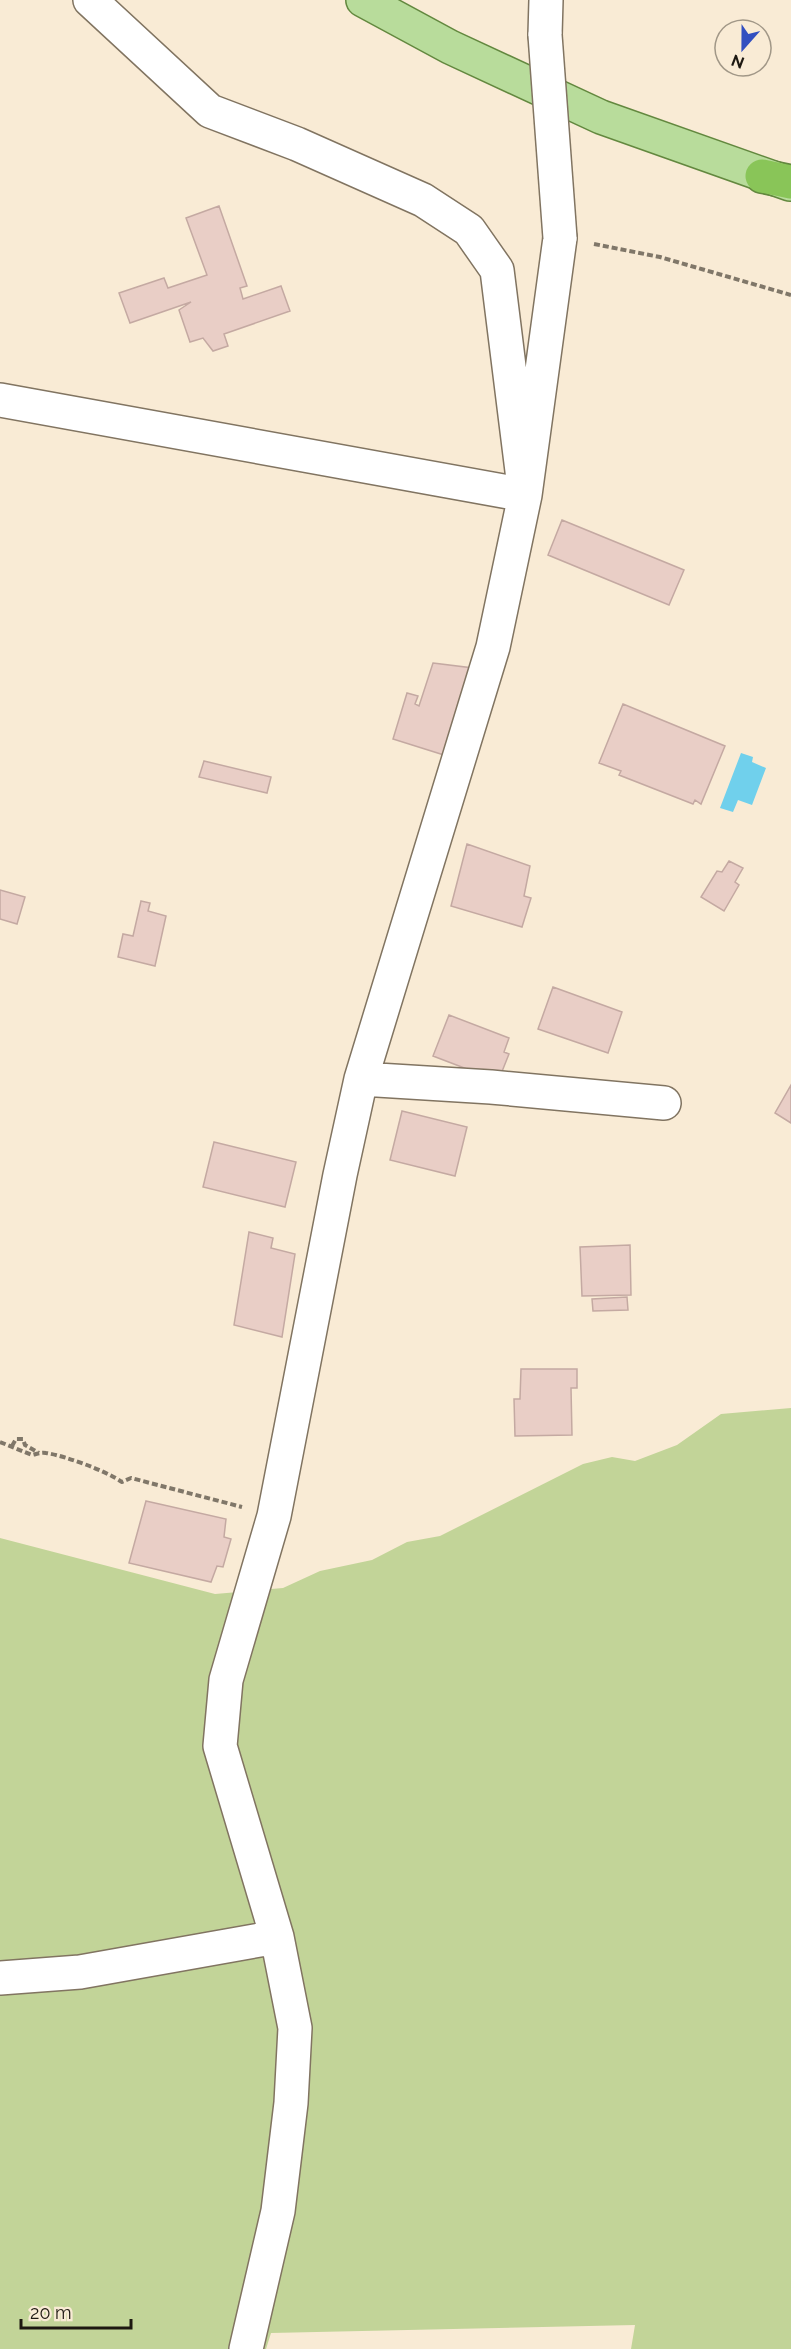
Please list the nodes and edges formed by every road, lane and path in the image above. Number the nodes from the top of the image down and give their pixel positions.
1 (90, 0) edge
2 (363, 0) edge
3 (546, 0) edge
4 (781, 181) edge
5 (560, 238) junction
6 (791, 295) edge
7 (0, 400) edge
8 (525, 495) junction
9 (361, 1078) junction
10 (664, 1103) dead end
11 (0, 1442) edge
12 (12, 1446) junction
13 (40, 1453) junction
14 (274, 1516) junction
15 (277, 1937) junction
16 (0, 1978) edge
17 (246, 2349) edge

1 - 8 street
2 - 4 main road
3 - 5 street, bridge
5 - 6 path
5 - 8 street
7 - 8 street
8 - 9 street
9 - 10 street
9 - 14 street
11 - 12 path
12 - 13 path
12 - 13 path
13 - 14 path
14 - 15 street
15 - 16 street
15 - 17 street

